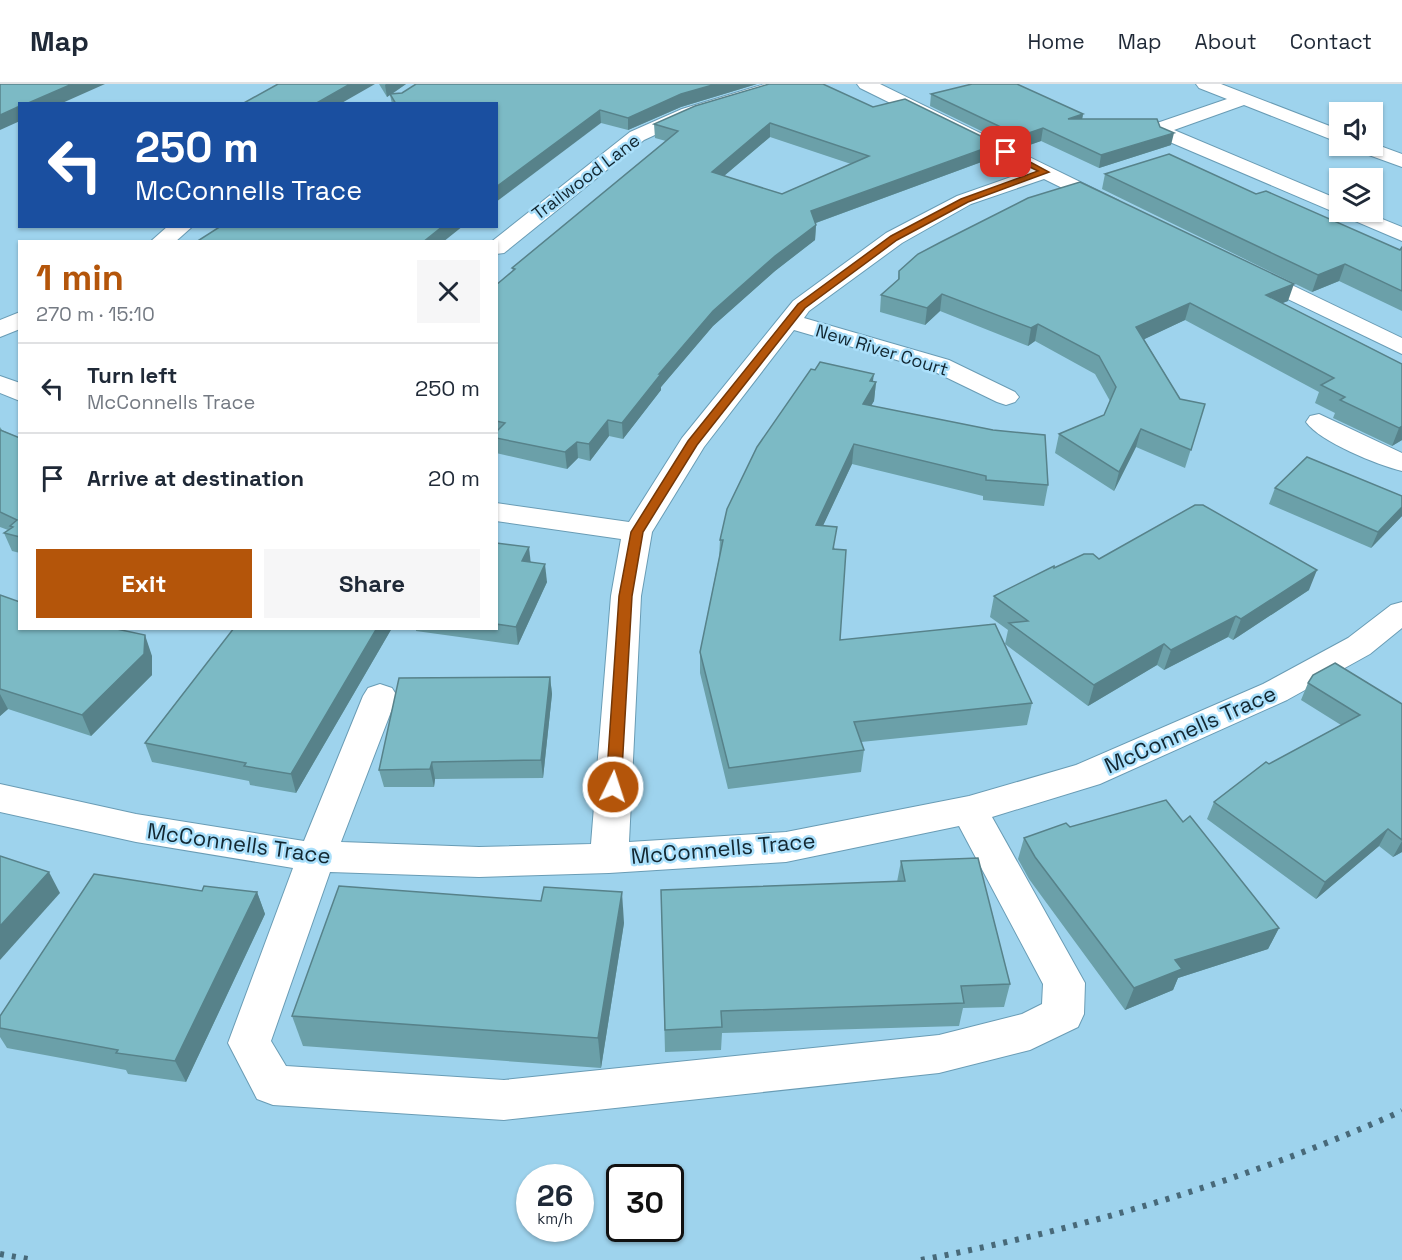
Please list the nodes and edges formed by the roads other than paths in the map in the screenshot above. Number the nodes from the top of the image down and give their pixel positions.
1 (784, 84) edge
2 (866, 84) edge
3 (1205, 84) edge
4 (1280, 90) dead end
5 (1252, 102) junction
6 (1329, 132) edge
7 (1383, 154) edge
8 (1402, 161) edge
9 (1045, 172) junction
10 (1329, 203) edge
11 (1129, 213) edge
12 (1371, 222) edge
13 (180, 228) edge
14 (1402, 235) edge
15 (163, 240) edge
16 (498, 246) edge
17 (1234, 264) edge
18 (18, 321) edge
19 (789, 321) junction
20 (0, 330) edge
21 (1402, 347) edge
22 (0, 384) edge
23 (18, 392) edge
24 (1006, 397) dead end
25 (1319, 422) dead end
26 (1402, 463) edge
27 (498, 513) edge
28 (637, 532) junction
29 (1402, 612) edge
30 (380, 696) dead end
31 (0, 798) edge
32 (969, 810) junction
33 (316, 856) junction
34 (609, 858) junction

1 - 16 street, Trailwood Lane
2 - 9 street
3 - 5 street
4 - 5 street
5 - 6 street
5 - 10 street
7 - 8 street
9 - 11 street
9 - 19 street
12 - 14 street
13 - 15 street
17 - 21 street
18 - 20 street
19 - 24 street, New River Court
19 - 28 street
22 - 23 street
25 - 26 street
27 - 28 street
28 - 34 street
29 - 32 street, McConnells Trace
30 - 33 street
31 - 33 street, McConnells Trace
32 - 33 street
32 - 34 street, McConnells Trace
33 - 34 street, McConnells Trace

